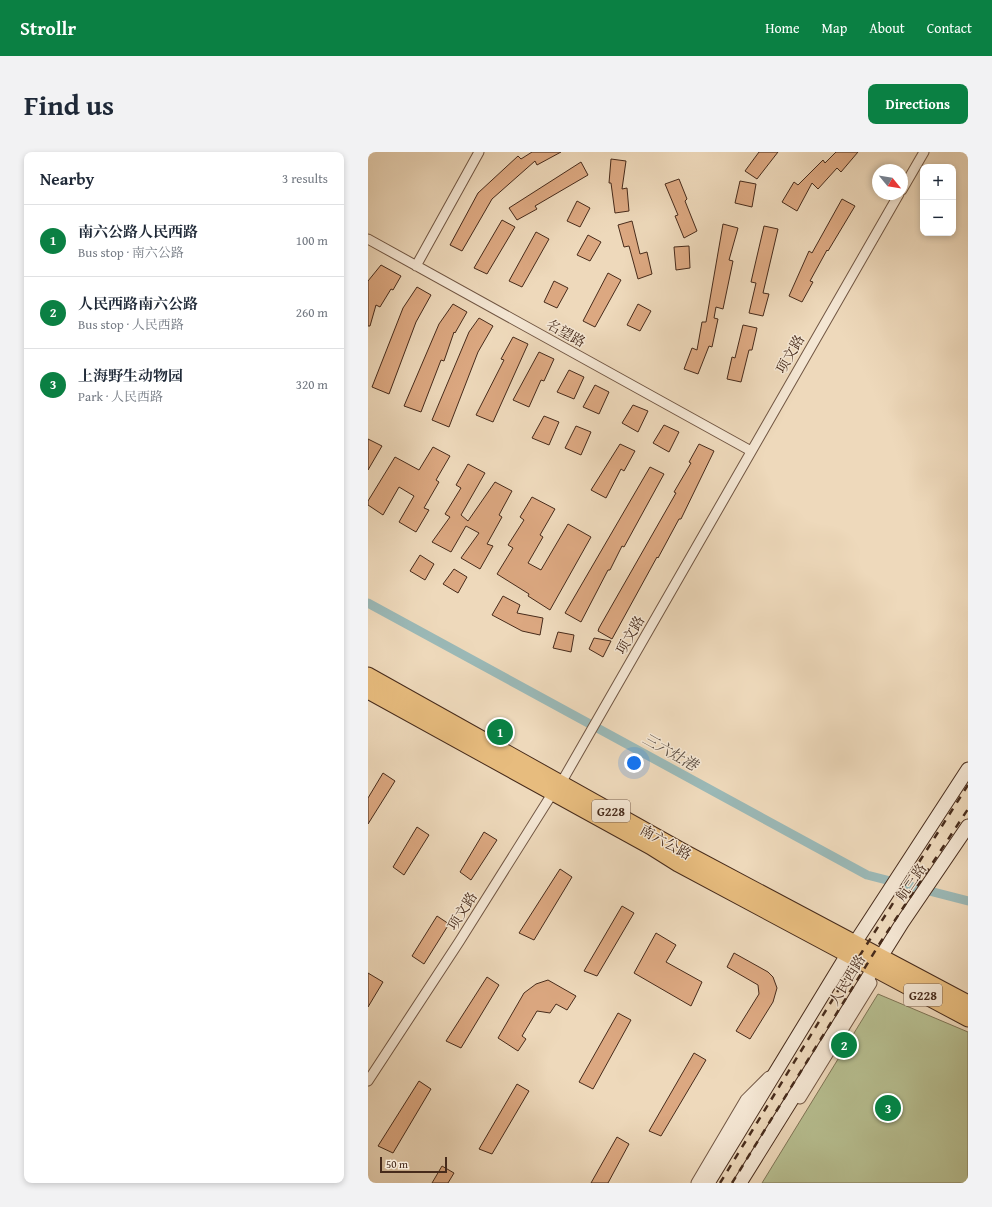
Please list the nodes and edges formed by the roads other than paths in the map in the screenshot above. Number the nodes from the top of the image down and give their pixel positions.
1 (479, 152) edge
2 (924, 152) edge
3 (908, 180) edge
4 (896, 200) edge
5 (368, 239) edge
6 (416, 266) junction
7 (751, 451) junction
8 (368, 675) edge
9 (368, 691) edge
10 (968, 769) edge
11 (557, 789) junction
12 (968, 826) edge
13 (851, 949) junction
14 (878, 965) junction
15 (968, 1003) edge
16 (968, 1019) edge
17 (781, 1063) junction
18 (368, 1080) edge
19 (697, 1183) edge
20 (708, 1183) edge
21 (740, 1183) edge
22 (747, 1183) edge

1 - 6 street
2 - 3 street
4 - 7 street, 项文路
5 - 6 street, 名望路
6 - 7 street, 名望路
7 - 11 street, 项文路
8 - 11 highway, 南六公路 / G228
9 - 11 highway, 南六公路 / G228
10 - 13 main road, 人民西路
11 - 13 highway, 南六公路 / G228
11 - 18 street, 项文路
12 - 14 main road, 航三路
13 - 14 highway, 南六公路
13 - 17 main road, 人民西路
14 - 15 highway, 南六公路 / G228
14 - 16 highway, 南六公路 / G228
14 - 21 main road, 人民西路
14 - 22 street, 人民西路
17 - 19 street, 人民西路
17 - 20 main road, 人民西路

